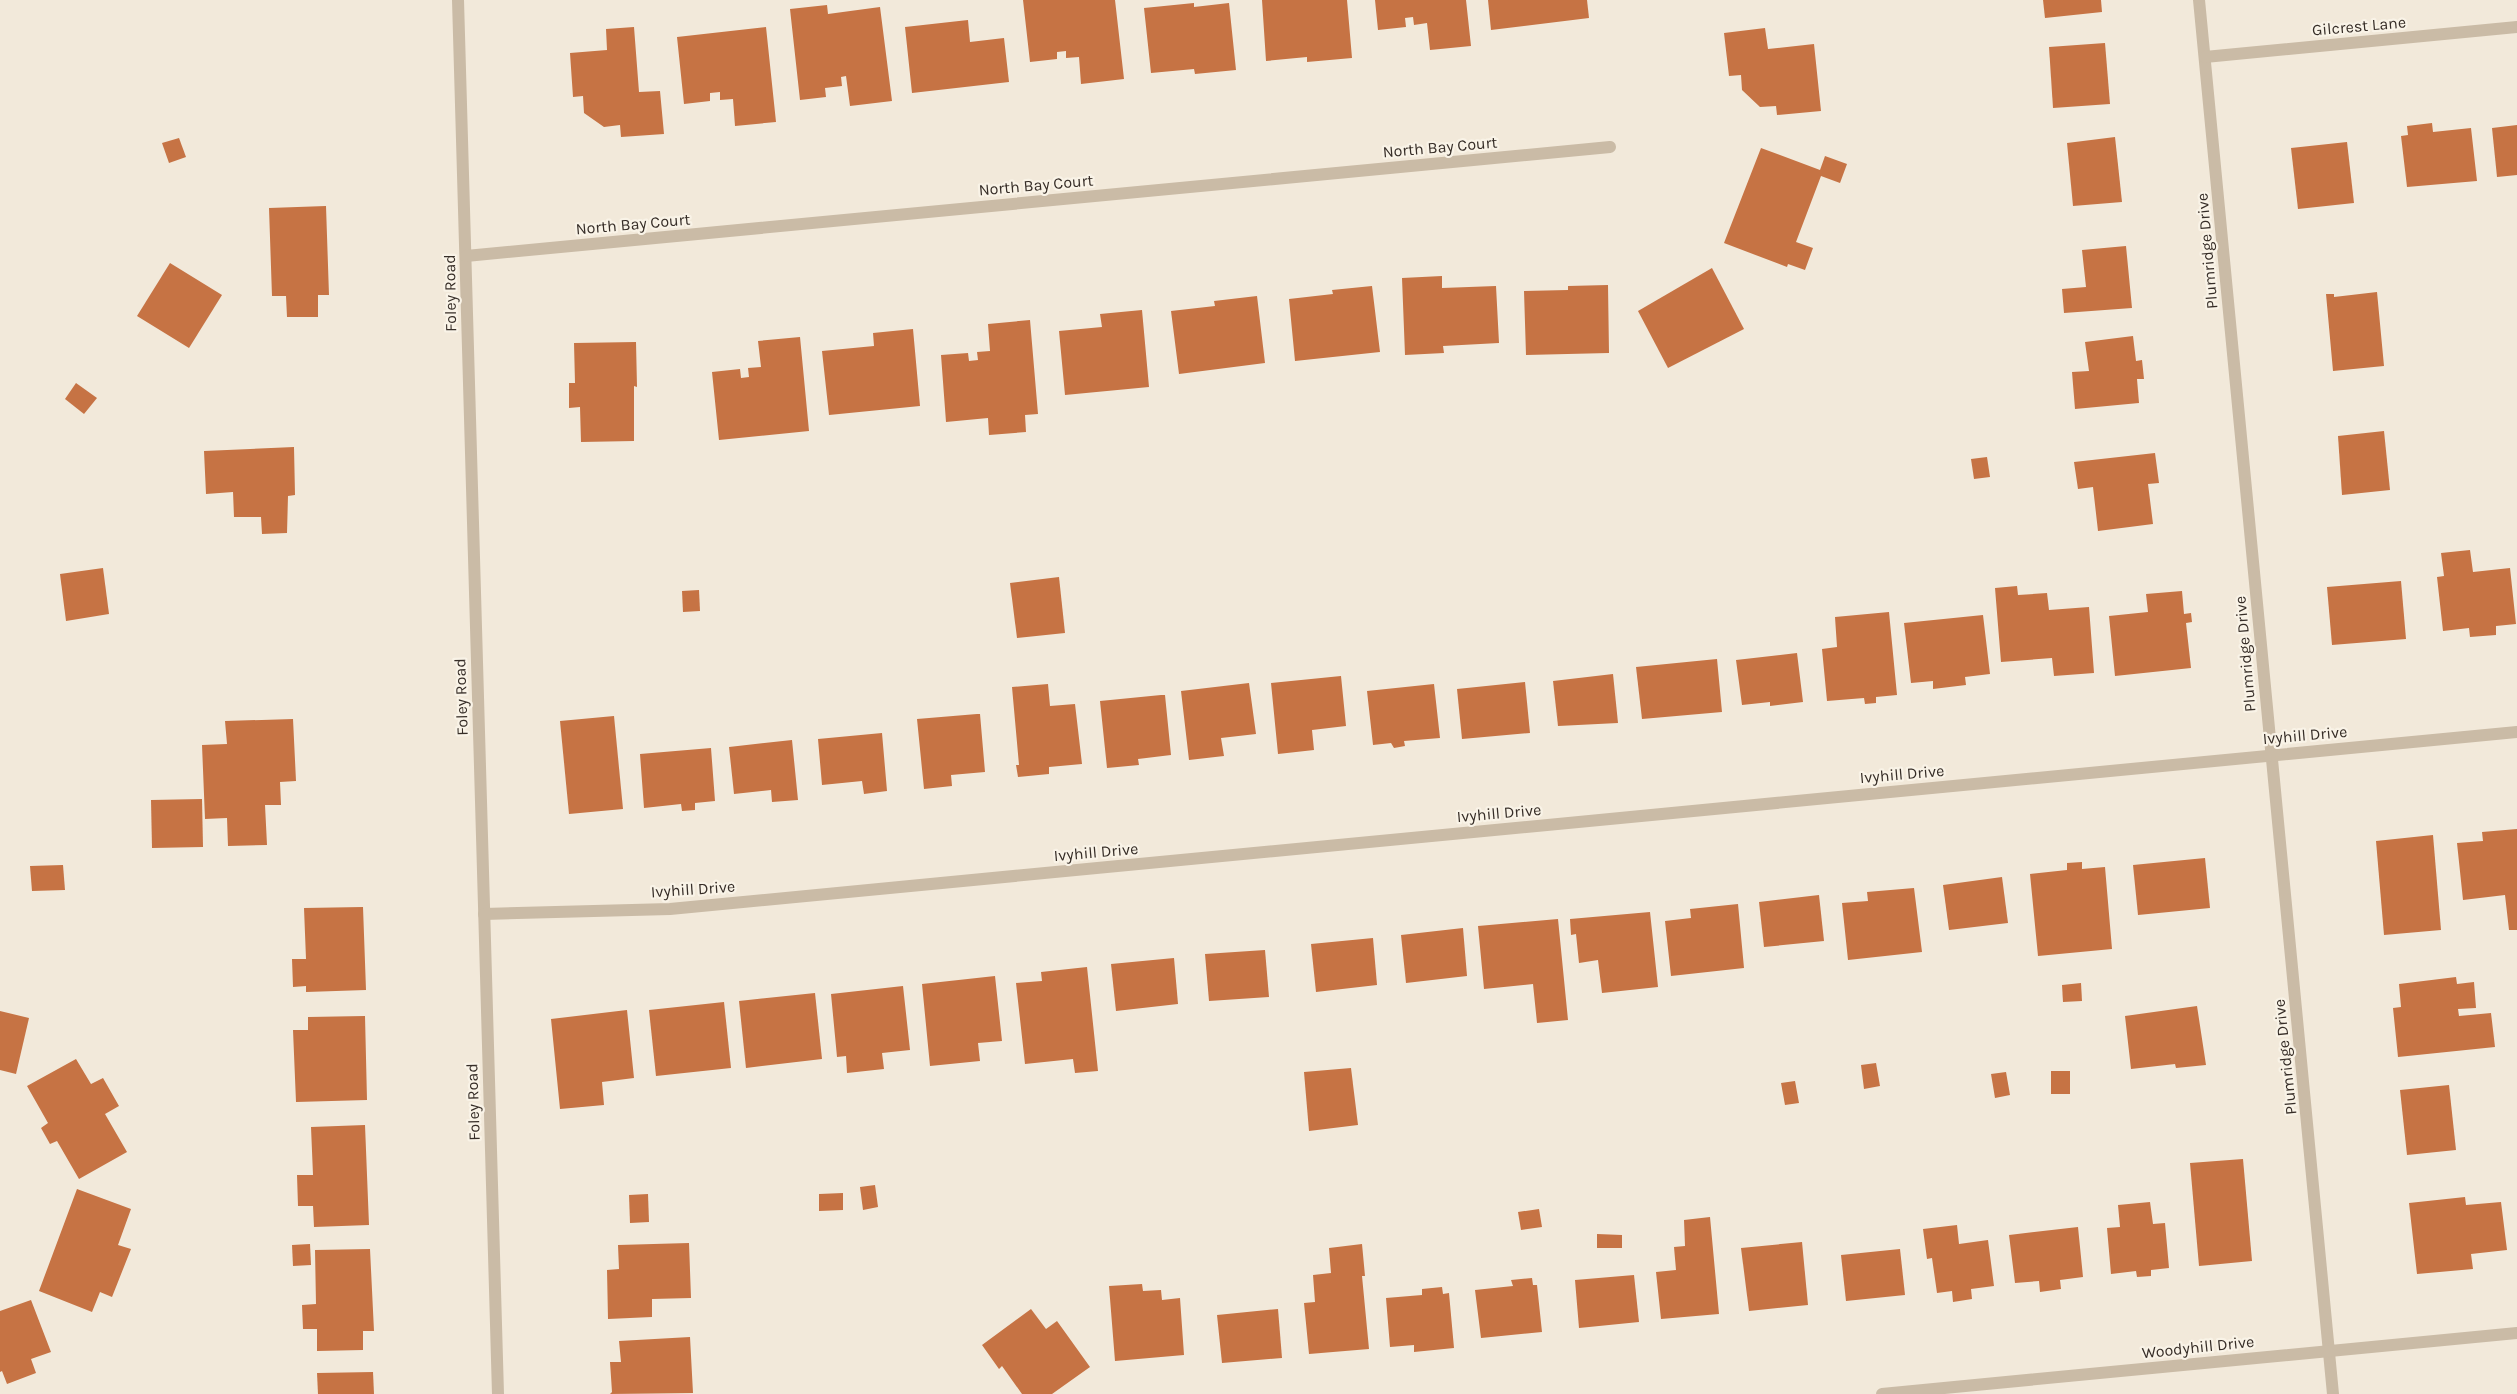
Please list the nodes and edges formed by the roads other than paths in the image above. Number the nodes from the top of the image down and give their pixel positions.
1 (458, 0) edge
2 (2199, 0) edge
3 (2517, 27) edge
4 (2205, 57) junction
5 (1610, 147) dead end
6 (466, 256) junction
7 (2517, 732) edge
8 (2271, 755) junction
9 (484, 914) junction
10 (2517, 1333) edge
11 (2330, 1351) junction
12 (498, 1394) edge
13 (1882, 1394) edge
14 (2334, 1394) edge

1 - 6 street, Foley Road
2 - 4 street, Plumridge Drive
3 - 4 street, Gilcrest Lane
4 - 8 street, Plumridge Drive
5 - 6 street, North Bay Court
6 - 9 street, Foley Road
7 - 8 street, Ivyhill Drive
8 - 9 street, Ivyhill Drive
8 - 11 street, Plumridge Drive
9 - 12 street, Foley Road
10 - 11 street, Woodyhill Drive
11 - 13 street, Woodyhill Drive
11 - 14 street, Plumridge Drive

